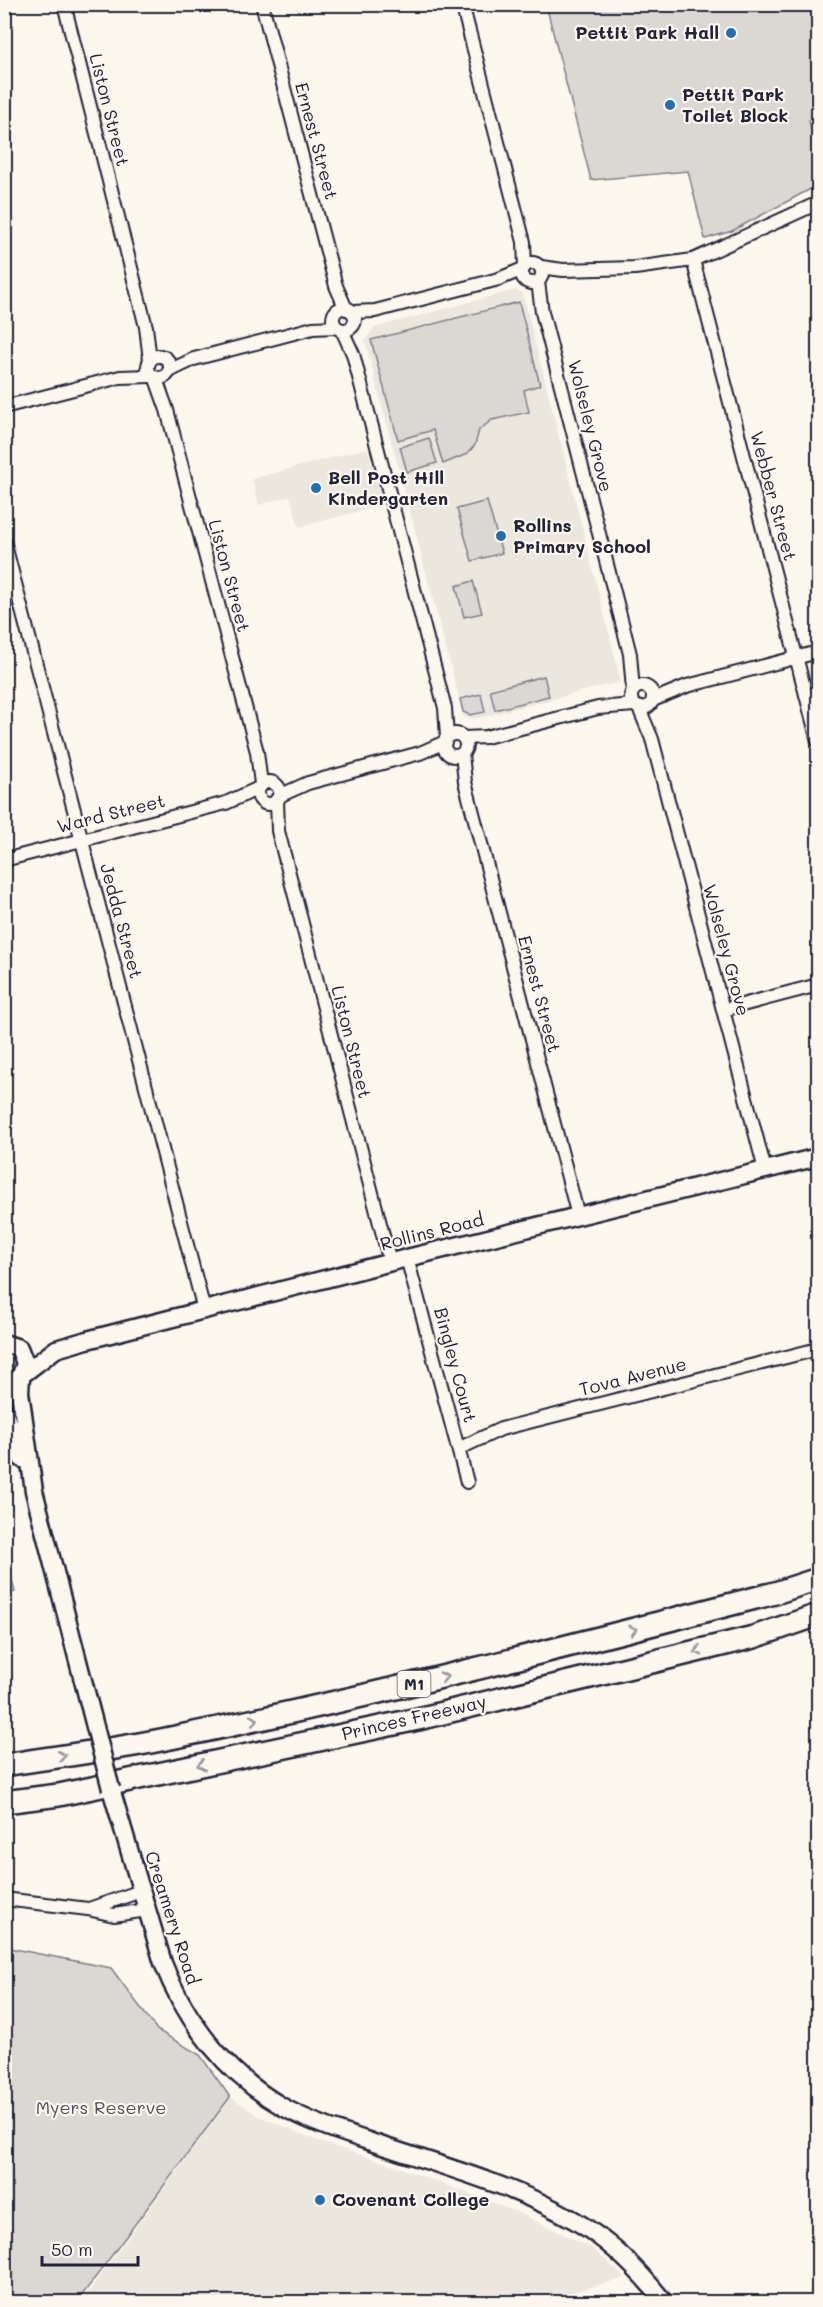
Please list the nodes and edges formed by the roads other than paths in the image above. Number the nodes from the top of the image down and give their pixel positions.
1 (262, 4) edge
2 (462, 4) edge
3 (64, 5) edge
4 (819, 203) edge
5 (693, 260) junction
6 (532, 273) junction
7 (344, 320) junction
8 (156, 359) junction
9 (194, 359) junction
10 (160, 376) junction
11 (120, 377) junction
12 (5, 407) edge
13 (4, 541) edge
14 (819, 652) edge
15 (797, 657) junction
16 (642, 697) junction
17 (819, 741) edge
18 (455, 745) junction
19 (269, 792) junction
20 (81, 841) junction
21 (4, 860) edge
22 (819, 985) edge
23 (723, 1010) junction
24 (819, 1157) edge
25 (765, 1170) junction
26 (578, 1216) junction
27 (407, 1258) junction
28 (390, 1262) junction
29 (204, 1310) junction
30 (4, 1328) edge
31 (10, 1344) edge
32 (56, 1349) junction
33 (819, 1349) edge
34 (21, 1376) junction
35 (4, 1385) edge
36 (4, 1412) edge
37 (460, 1448) junction
38 (467, 1482) dead end
39 (34, 1491) junction
40 (819, 1579) edge
41 (819, 1615) edge
42 (819, 1622) edge
43 (754, 1637) junction
44 (4, 1765) edge
45 (4, 1802) edge
46 (141, 1891) junction
47 (4, 1899) edge
48 (88, 1909) junction
49 (147, 1910) junction
50 (664, 2302) edge

1 - 7 street, Ernest Street
2 - 6 street, Wolseley Grove
3 - 8 street, Liston Street
4 - 5 street
5 - 6 street
5 - 15 street, Webber Street
6 - 7 street
6 - 16 street, Wolseley Grove
7 - 9 street
7 - 18 street, Ernest Street
8 - 9 street
8 - 10 street
8 - 10 street
8 - 11 street
9 - 10 street
10 - 11 street
10 - 19 street, Liston Street
11 - 12 street
13 - 20 street, Jedda Street
14 - 15 street, Ward Street
15 - 16 street, Ward Street
15 - 17 street, Webber Street
16 - 18 street, Ward Street
16 - 23 street, Wolseley Grove
18 - 19 street, Ward Street
18 - 26 street, Ernest Street
19 - 20 street, Ward Street
19 - 28 street, Liston Street
20 - 21 street, Ward Street
20 - 29 street, Jedda Street
22 - 23 street
23 - 25 street, Wolseley Grove
24 - 25 street, Rollins Road
25 - 26 street, Rollins Road
26 - 27 street, Rollins Road
27 - 28 street, Rollins Road
27 - 37 street, Bingley Court
28 - 29 street, Rollins Road
29 - 32 street, Rollins Road
30 - 31 street, Creamery Road
31 - 32 street, Rollins Road
31 - 34 street, Creamery Road
32 - 34 street, Rollins Road
33 - 37 street, Tova Avenue
34 - 35 street, Rollins Road
34 - 39 street, Creamery Road
36 - 39 street, Creamery Road
37 - 38 street, Bingley Court
39 - 46 street, Creamery Road, bridge
44 -> 40 highway, Princes Freeway / M1
41 - 43 highway, Princes Freeway / M1
42 - 43 highway
43 -> 45 highway, Princes Freeway / M1
46 - 48 street
46 - 49 street, Creamery Road
47 - 48 street
48 - 49 street
49 - 50 street, Creamery Road

